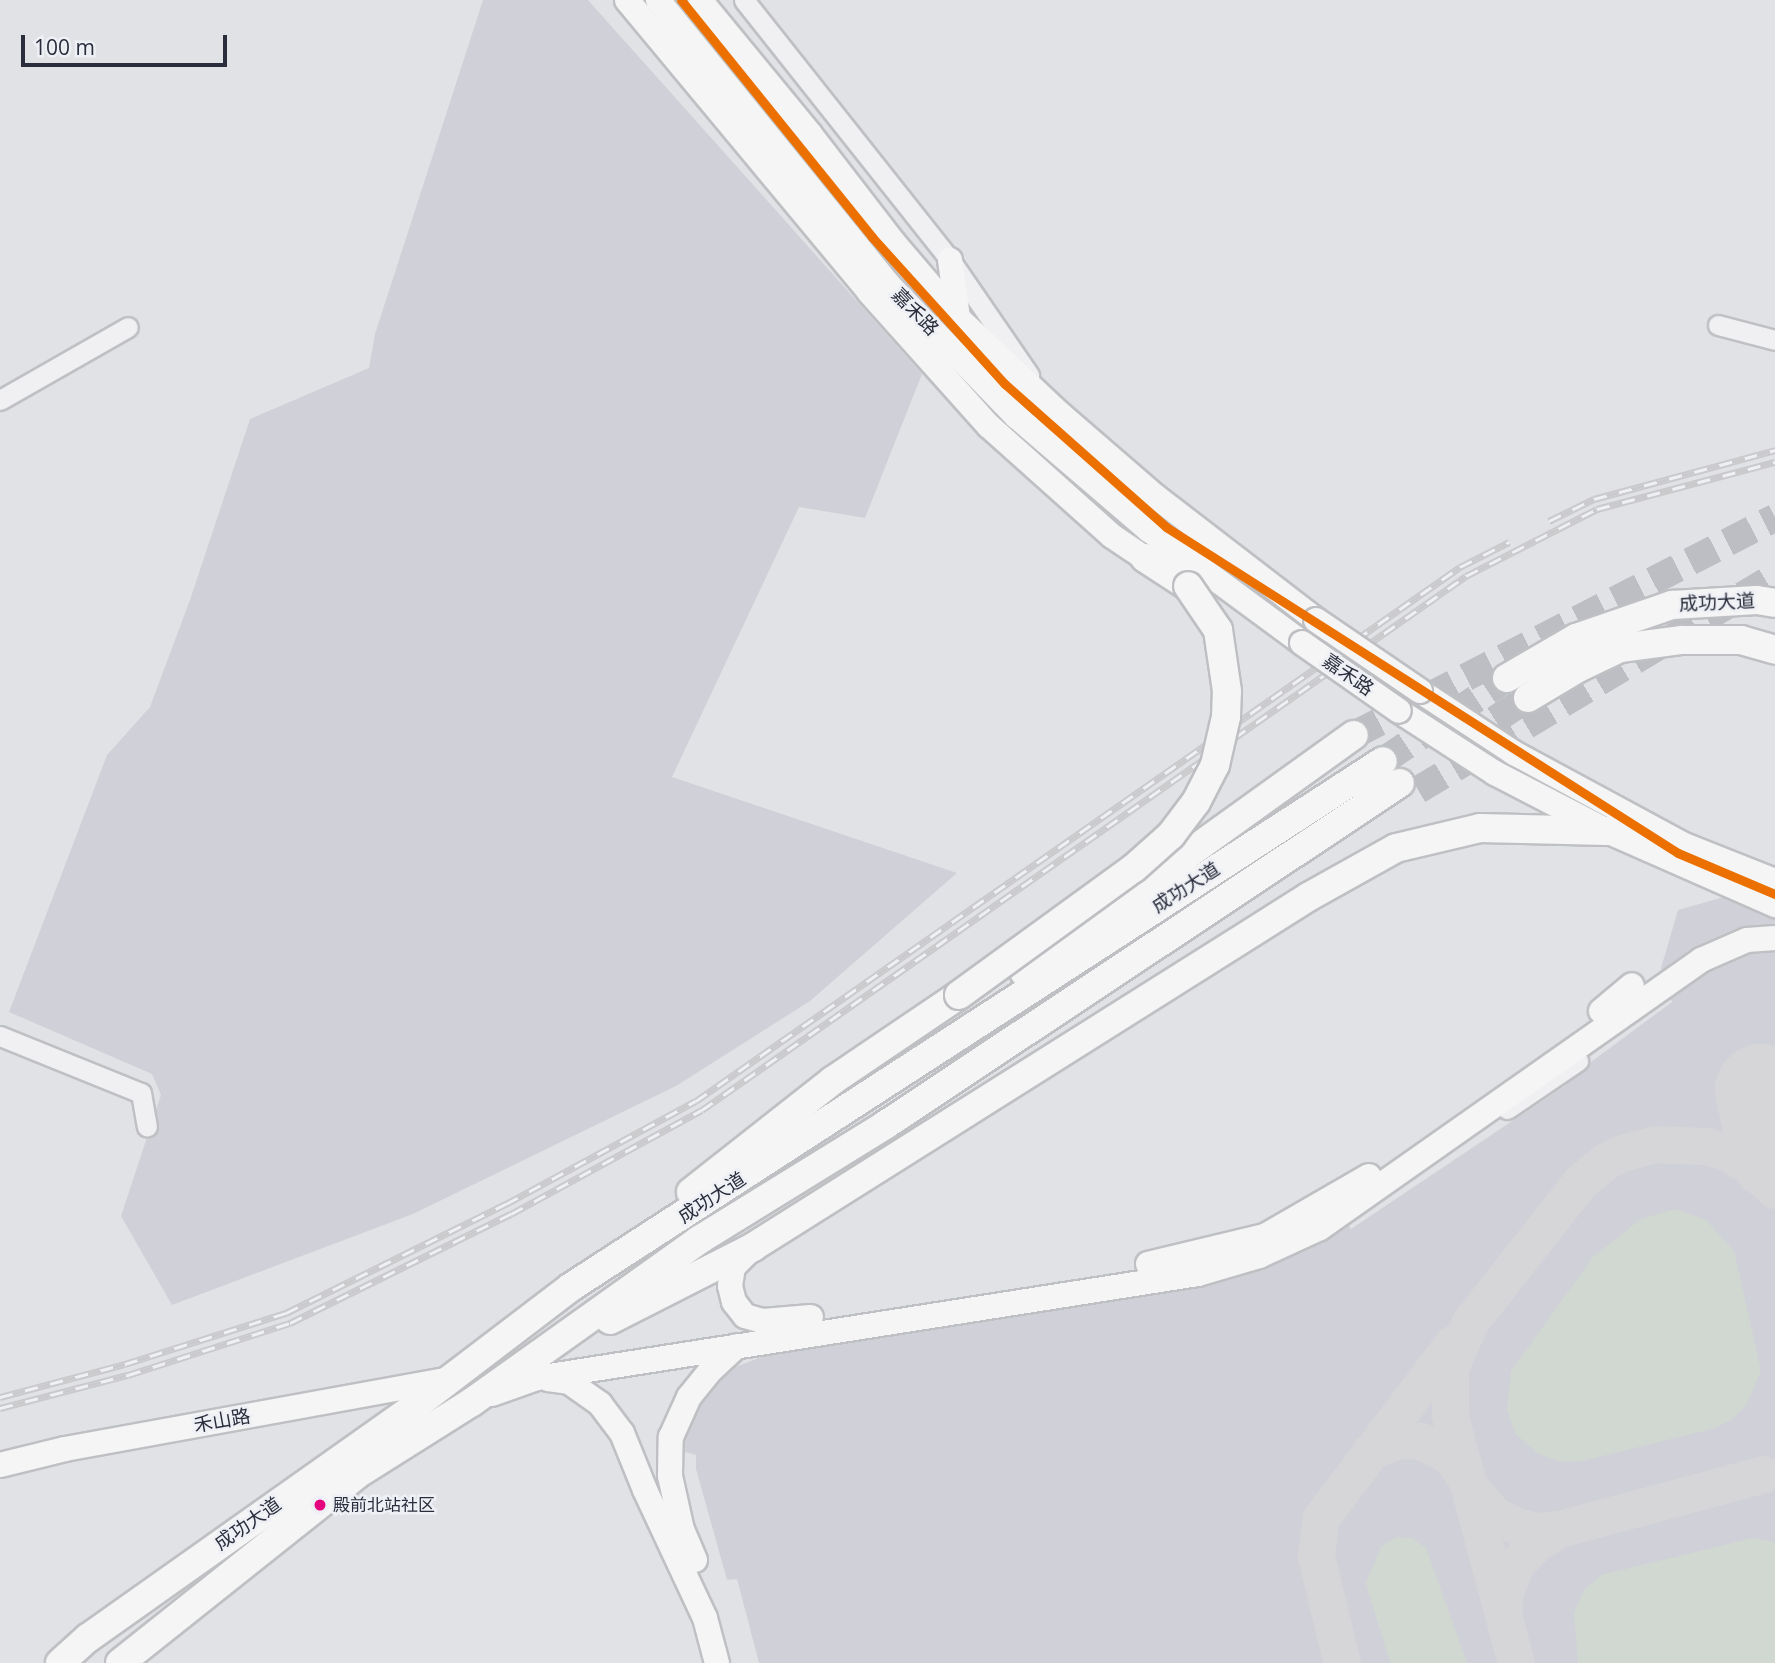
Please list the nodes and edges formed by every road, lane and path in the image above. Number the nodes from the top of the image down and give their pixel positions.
1 (628, 0) edge
2 (658, 0) edge
3 (700, 0) edge
4 (744, 0) edge
5 (950, 260) junction
6 (958, 318) junction
7 (1718, 325) dead end
8 (128, 327) dead end
9 (1775, 340) edge
10 (978, 376) junction
11 (0, 400) edge
12 (1047, 402) junction
13 (982, 418) junction
14 (1145, 558) joint
15 (1195, 577) junction
16 (1775, 603) edge
17 (1775, 650) edge
18 (1507, 678) tunnel mouth
19 (1528, 698) tunnel mouth
20 (1354, 735) tunnel mouth
21 (1383, 761) tunnel mouth
22 (1409, 786) tunnel mouth
23 (1607, 831) junction
24 (1775, 881) edge
25 (1775, 905) edge
26 (1775, 938) edge
27 (1775, 948) edge
28 (1633, 985) dead end
29 (0, 1036) edge
30 (147, 1126) dead end
31 (1413, 1164) junction
32 (657, 1234) junction
33 (753, 1247) junction
34 (571, 1287) junction
35 (737, 1346) junction
36 (530, 1371) junction
37 (445, 1380) junction
38 (0, 1465) edge
39 (88, 1638) junction
40 (52, 1663) edge
41 (60, 1663) edge
42 (120, 1663) edge
43 (717, 1663) edge
44 (731, 1663) edge

1 - 13 main road
2 - 10 main road, 嘉禾路
3 - 6 main road, 嘉禾路
4 - 5 street
5 - 6 main road
5 - 12 street
6 - 12 main road, 嘉禾路
7 - 9 street
8 - 11 street
10 - 13 main road
10 - 15 main road, 嘉禾路
12 - 24 main road, 嘉禾路, bridge
13 - 14 main road
14 - 15 highway
15 - 23 main road, 嘉禾路, bridge
15 - 34 highway, bridge
16 - 18 highway, 成功大道
17 - 19 highway, 成功大道
20 - 32 highway
21 - 32 highway, 成功大道
22 - 36 highway, 成功大道
23 - 25 main road, 嘉禾路
23 - 33 highway, 成功大道
26 - 31 main road
27 - 31 street
28 - 33 main road
29 - 30 street
31 - 35 main road
32 - 34 highway, 成功大道
33 - 36 highway, 成功大道
34 - 37 highway, 成功大道
35 - 36 main road
35 - 44 main road
36 - 42 highway, 成功大道
36 - 43 main road
37 - 38 main road, 禾山路
37 - 39 highway, 成功大道
39 - 40 highway
39 - 41 highway, 成功大道

